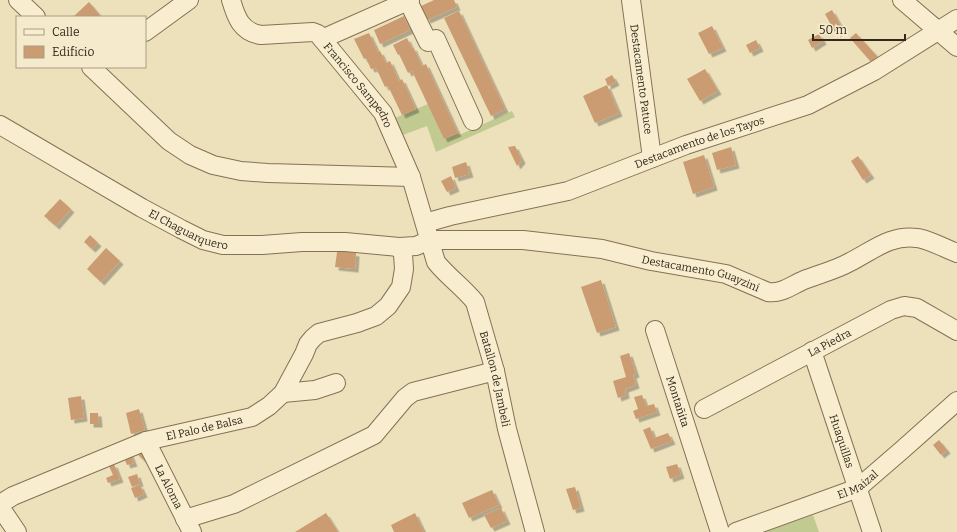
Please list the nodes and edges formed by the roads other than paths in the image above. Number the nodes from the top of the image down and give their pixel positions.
1 (18, 0) edge
2 (189, 0) edge
3 (231, 0) edge
4 (409, 0) edge
5 (631, 0) edge
6 (902, 0) edge
7 (35, 16) edge
8 (957, 19) edge
9 (146, 31) edge
10 (937, 31) junction
11 (322, 39) junction
12 (957, 47) edge
13 (93, 68) edge
14 (473, 121) dead end
15 (0, 126) edge
16 (652, 158) junction
17 (411, 177) junction
18 (428, 232) junction
19 (399, 247) junction
20 (957, 253) edge
21 (655, 330) dead end
22 (957, 331) edge
23 (812, 351) junction
24 (495, 371) junction
25 (336, 383) dead end
26 (283, 393) junction
27 (957, 401) edge
28 (704, 409) dead end
29 (146, 441) junction
30 (858, 488) junction
31 (0, 505) edge
32 (188, 526) edge
33 (17, 532) edge
34 (535, 532) edge
35 (720, 532) edge
36 (736, 532) edge
37 (872, 532) edge

1 - 7 street
2 - 9 street
3 - 11 street, Francisco Sampedro
4 - 11 street
4 - 14 street
5 - 16 street, Destacamento Patuce
6 - 10 street
8 - 10 street, Destacamento de los Tayos
10 - 12 street
10 - 16 street, Destacamento de los Tayos
11 - 17 street, Francisco Sampedro
13 - 17 street
15 - 19 street, El Chaguarquero
16 - 18 street, Destacamento de los Tayos
17 - 18 street, Francisco Sampedro
18 - 19 street, El Chaguarquero
18 - 20 street, Destacamento Guayzini
18 - 24 street, Batallon de Jambeli
19 - 26 street, El Palo de Balsa
21 - 35 street, Montañita
22 - 23 street, La Piedra
23 - 28 street, La Piedra
23 - 30 street, Huaquillas
24 - 32 street
24 - 34 street, Batallon de Jambeli
25 - 26 street
26 - 29 street, El Palo de Balsa
27 - 30 street, El Maizal
29 - 31 street, El Palo de Balsa
29 - 32 street, La Aloma
30 - 36 street, El Maizal
30 - 37 street, Huaquillas
31 - 33 street

